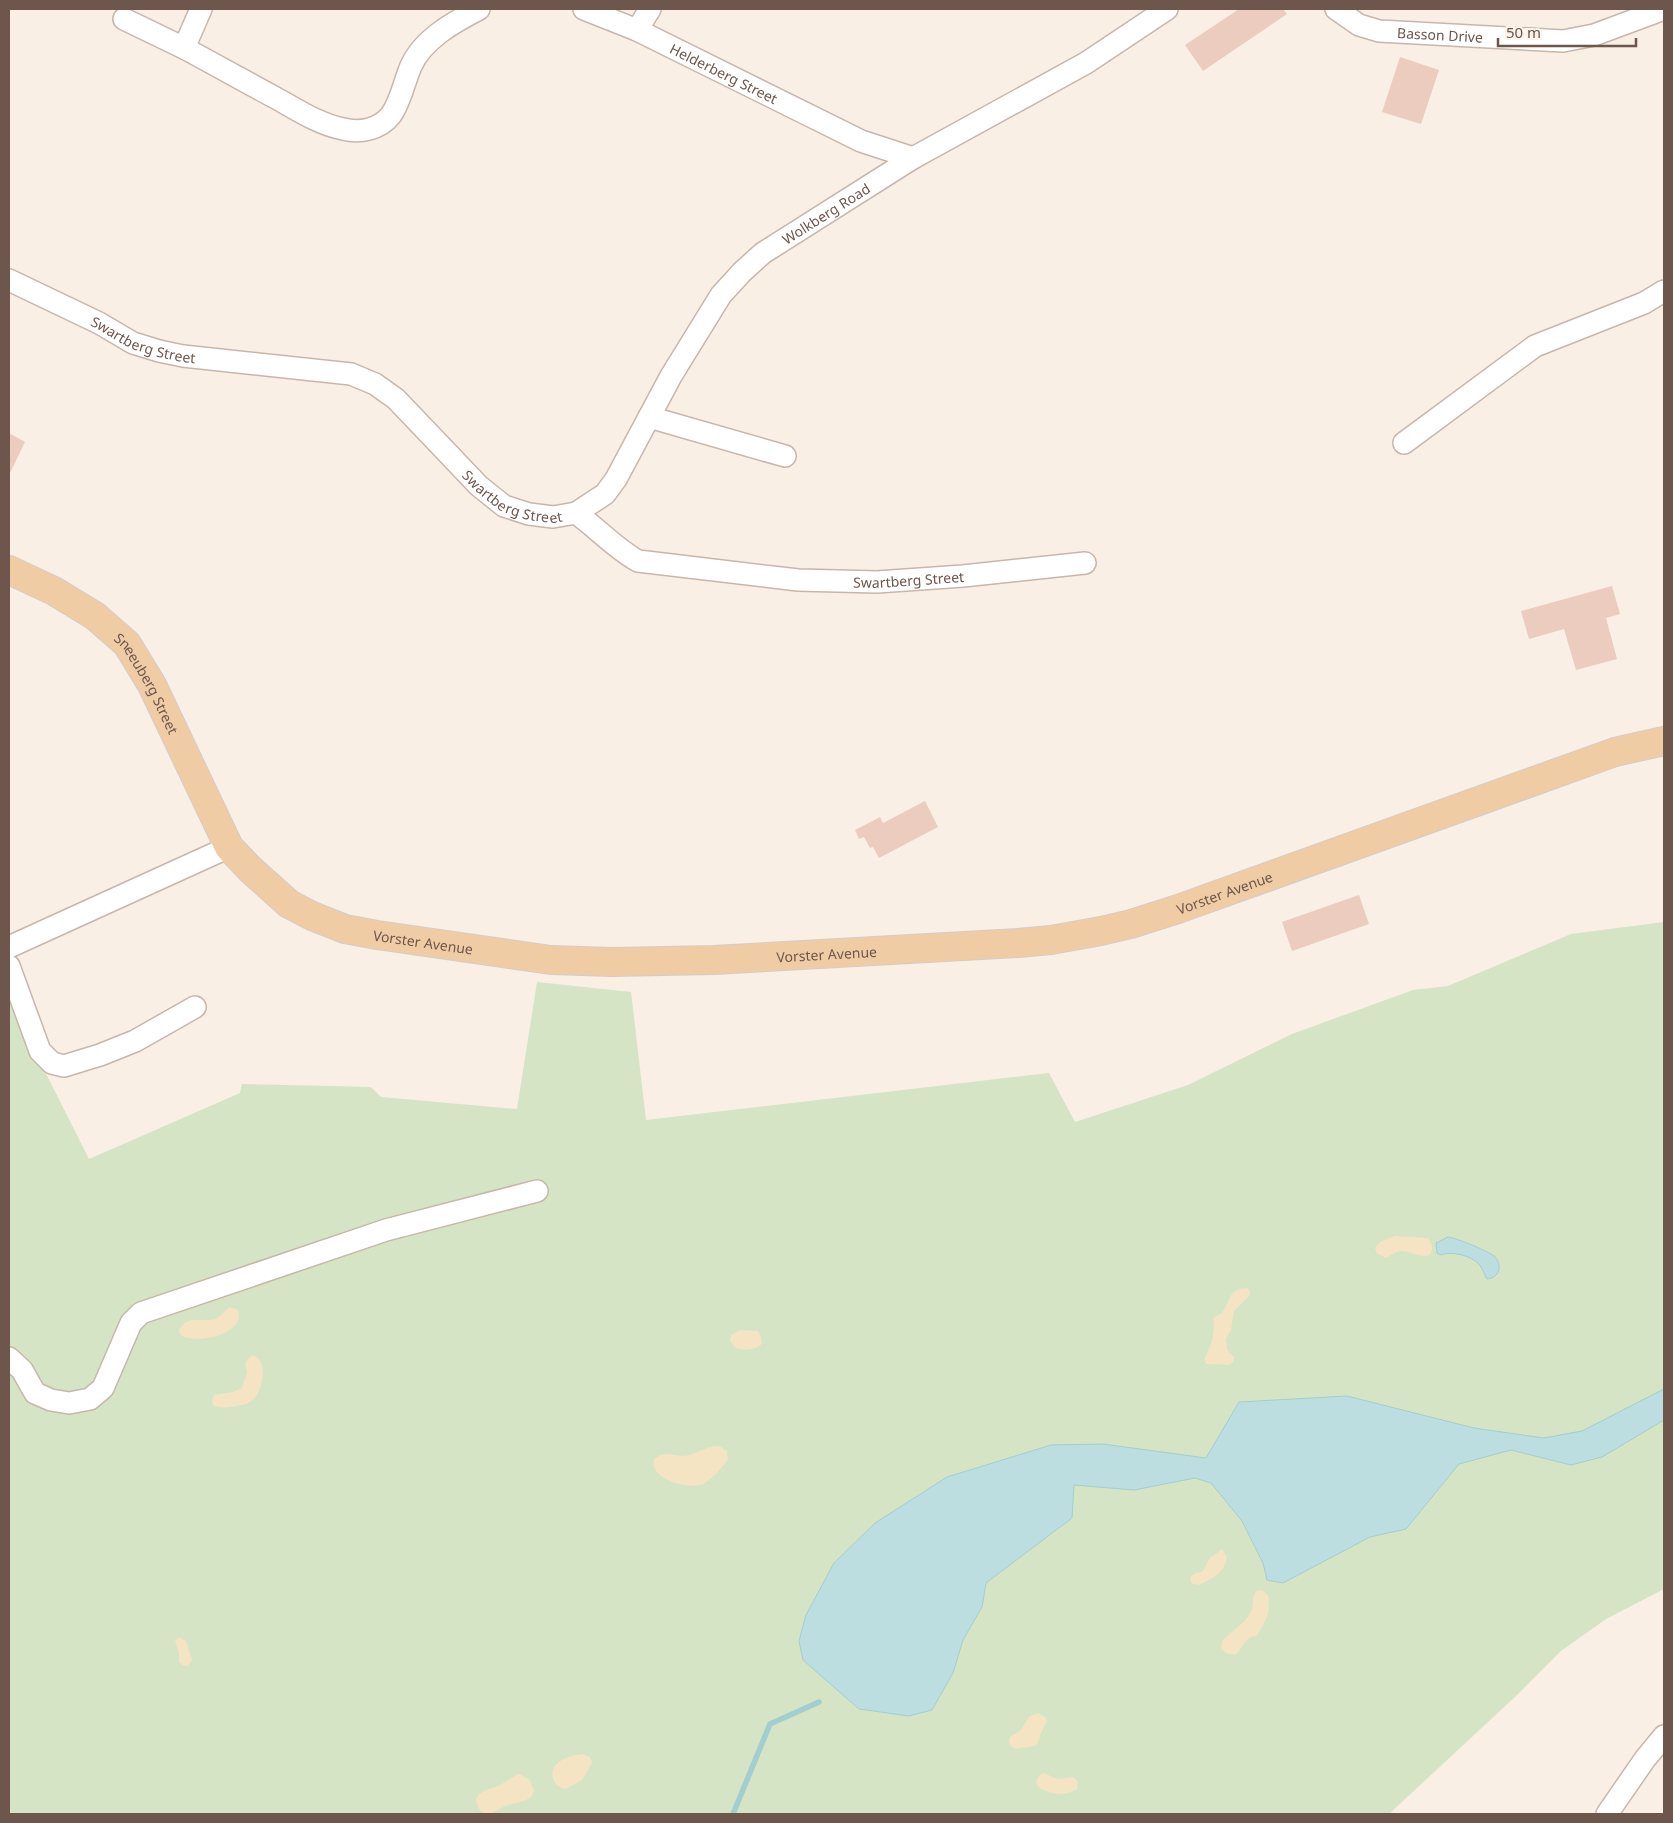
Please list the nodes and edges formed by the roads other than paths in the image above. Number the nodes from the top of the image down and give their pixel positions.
1 (201, 9) edge
2 (479, 9) edge
3 (584, 9) edge
4 (650, 9) edge
5 (1167, 9) edge
6 (1336, 9) edge
7 (1664, 9) edge
8 (124, 19) dead end
9 (637, 30) junction
10 (184, 48) junction
11 (861, 142) junction
12 (913, 158) junction
13 (886, 175) junction
14 (9, 280) edge
15 (1664, 291) edge
16 (649, 417) junction
17 (1404, 443) dead end
18 (785, 456) dead end
19 (576, 514) junction
20 (1086, 563) dead end
21 (9, 570) edge
22 (1664, 741) edge
23 (229, 847) junction
24 (9, 947) edge
25 (9, 966) edge
26 (195, 1007) dead end
27 (537, 1191) dead end
28 (9, 1358) edge
29 (1664, 1736) edge
30 (1607, 1814) edge

1 - 10 street
2 - 10 street
3 - 9 street, Helderberg Street
4 - 9 street
5 - 12 street, Wolkberg Road
6 - 7 street, Basson Drive
8 - 10 street
9 - 11 street, Helderberg Street
11 - 12 street, Helderberg Street
11 - 13 street
12 - 13 street, Wolkberg Road
13 - 16 street, Wolkberg Road
14 - 19 street, Swartberg Street
15 - 17 street
16 - 18 street
16 - 19 street, Wolkberg Road
19 - 20 street, Swartberg Street
21 - 23 main road, Sneeuberg Street
22 - 23 main road, Vorster Avenue
23 - 24 street
25 - 26 street
27 - 28 street
29 - 30 street

